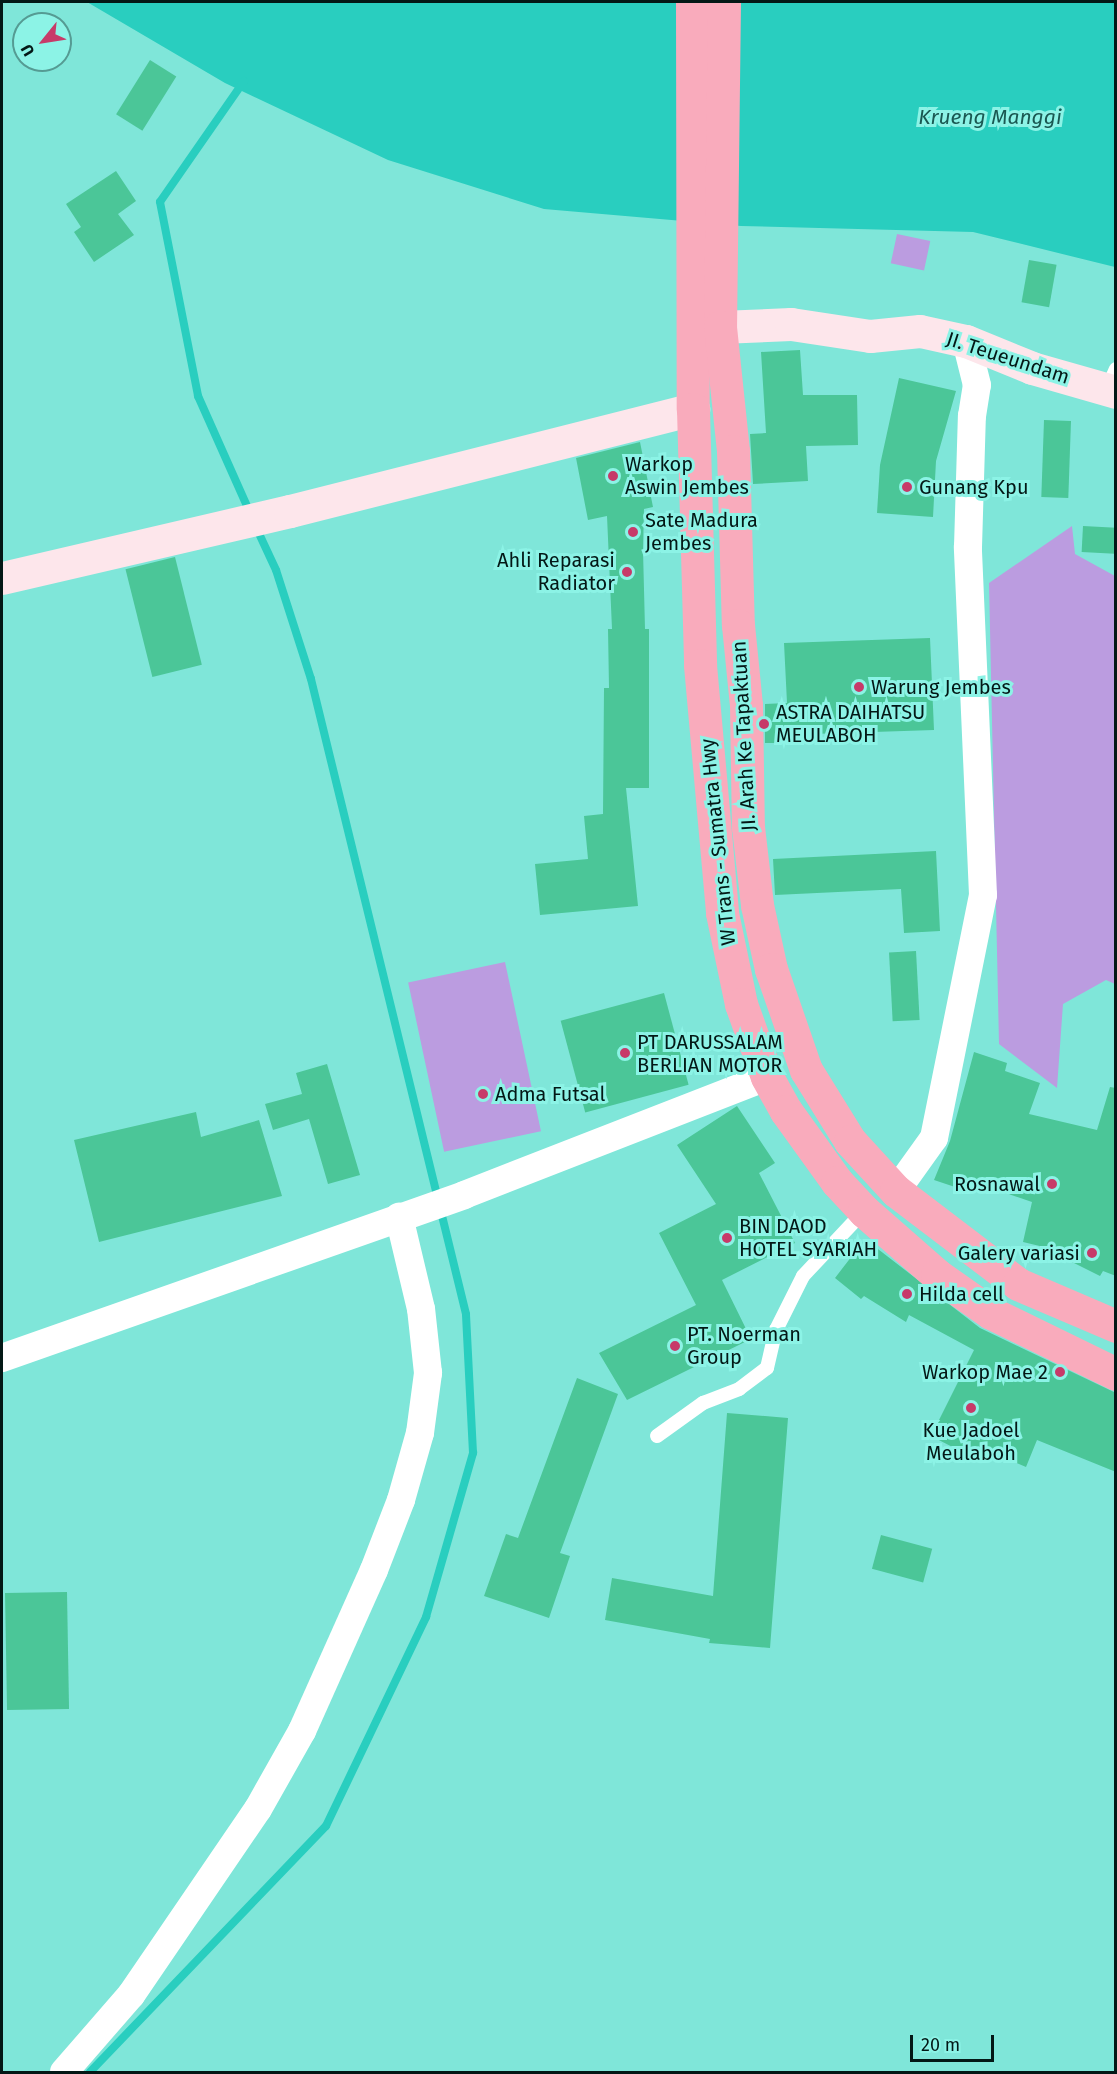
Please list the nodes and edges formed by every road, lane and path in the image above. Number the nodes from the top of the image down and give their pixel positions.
1 (692, 2) edge
2 (724, 2) edge
3 (720, 327) junction
4 (966, 341) junction
5 (1109, 381) edge
6 (693, 409) junction
7 (2, 578) edge
8 (767, 1077) junction
9 (896, 1191) junction
10 (864, 1211) junction
11 (407, 1215) junction
12 (1116, 1326) edge
13 (2, 1358) edge
14 (1116, 1374) edge
15 (657, 1436) dead end
16 (64, 2073) edge

1 - 6 highway, W Trans - Sumatra Hwy
2 - 3 highway, JI. Arah Ke Tapaktuan
3 - 4 street, JI. Teueundam
3 - 9 highway, JI. Arah Ke Tapaktuan
4 - 5 street, JI. Teueundam
4 - 9 street
6 - 7 street
6 - 8 highway, W Trans - Sumatra Hwy
8 - 10 highway, W Trans - Sumatra Hwy
8 - 11 street
9 - 12 highway, JI. Arah Ke Tapaktuan
10 - 14 highway, W Trans - Sumatra Hwy
10 - 15 lane
11 - 13 street
11 - 16 street

